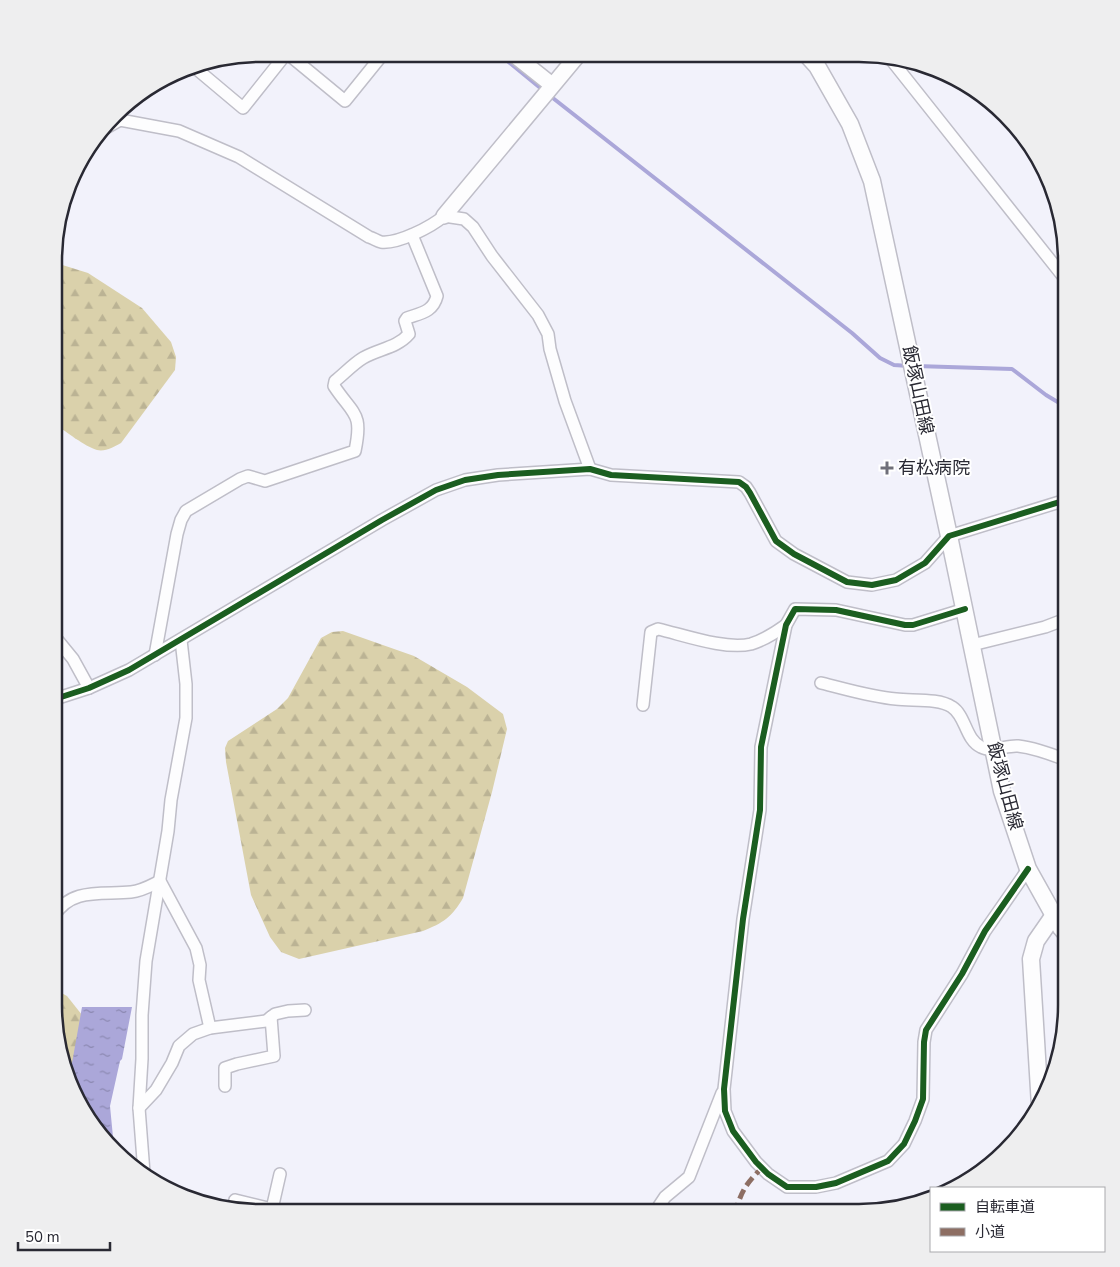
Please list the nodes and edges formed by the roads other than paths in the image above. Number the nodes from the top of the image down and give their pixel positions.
1 (280, 62) edge
2 (297, 62) edge
3 (377, 62) edge
4 (526, 62) edge
5 (572, 62) edge
6 (813, 62) edge
7 (896, 66) edge
8 (200, 72) edge
9 (552, 85) junction
10 (123, 119) edge
11 (444, 216) junction
12 (412, 234) junction
13 (1058, 270) edge
14 (590, 469) junction
15 (1058, 502) edge
16 (949, 536) junction
17 (965, 609) junction
18 (1058, 622) edge
19 (786, 625) junction
20 (180, 640) junction
21 (972, 645) junction
22 (62, 647) edge
23 (155, 655) junction
24 (821, 683) dead end
25 (89, 688) junction
26 (62, 697) edge
27 (642, 705) dead end
28 (994, 750) junction
29 (1058, 757) edge
30 (1028, 869) junction
31 (160, 881) junction
32 (62, 904) edge
33 (1058, 918) edge
34 (1058, 927) edge
35 (305, 1010) dead end
36 (271, 1017) junction
37 (210, 1028) junction
38 (225, 1086) dead end
39 (724, 1089) junction
40 (1039, 1089) edge
41 (139, 1108) junction
42 (143, 1165) edge
43 (280, 1174) dead end
44 (235, 1203) edge
45 (251, 1204) edge
46 (273, 1204) edge
47 (660, 1204) edge

1 - 8 street
2 - 3 street
4 - 9 street
5 - 9 street
6 - 16 main road, 飯塚山田線
7 - 13 street
9 - 11 street
10 - 12 street
11 - 12 street
11 - 14 street
12 - 23 street
14 - 16 street
14 - 20 street
15 - 16 street
16 - 17 main road, 飯塚山田線
17 - 19 street
17 - 21 main road, 飯塚山田線
18 - 21 street
19 - 27 street
19 - 39 street
20 - 23 street
20 - 31 street
21 - 28 main road, 飯塚山田線
22 - 25 street
23 - 25 street
24 - 28 street
25 - 26 street
28 - 29 street
28 - 30 main road, 飯塚山田線
30 - 33 main road, 飯塚山田線
30 - 39 street
31 - 32 street
31 - 37 street
31 - 41 street
34 - 40 main road
35 - 36 street
36 - 37 street
36 - 38 street
37 - 41 street
39 - 47 street
41 - 42 street
43 - 46 street
44 - 45 street

